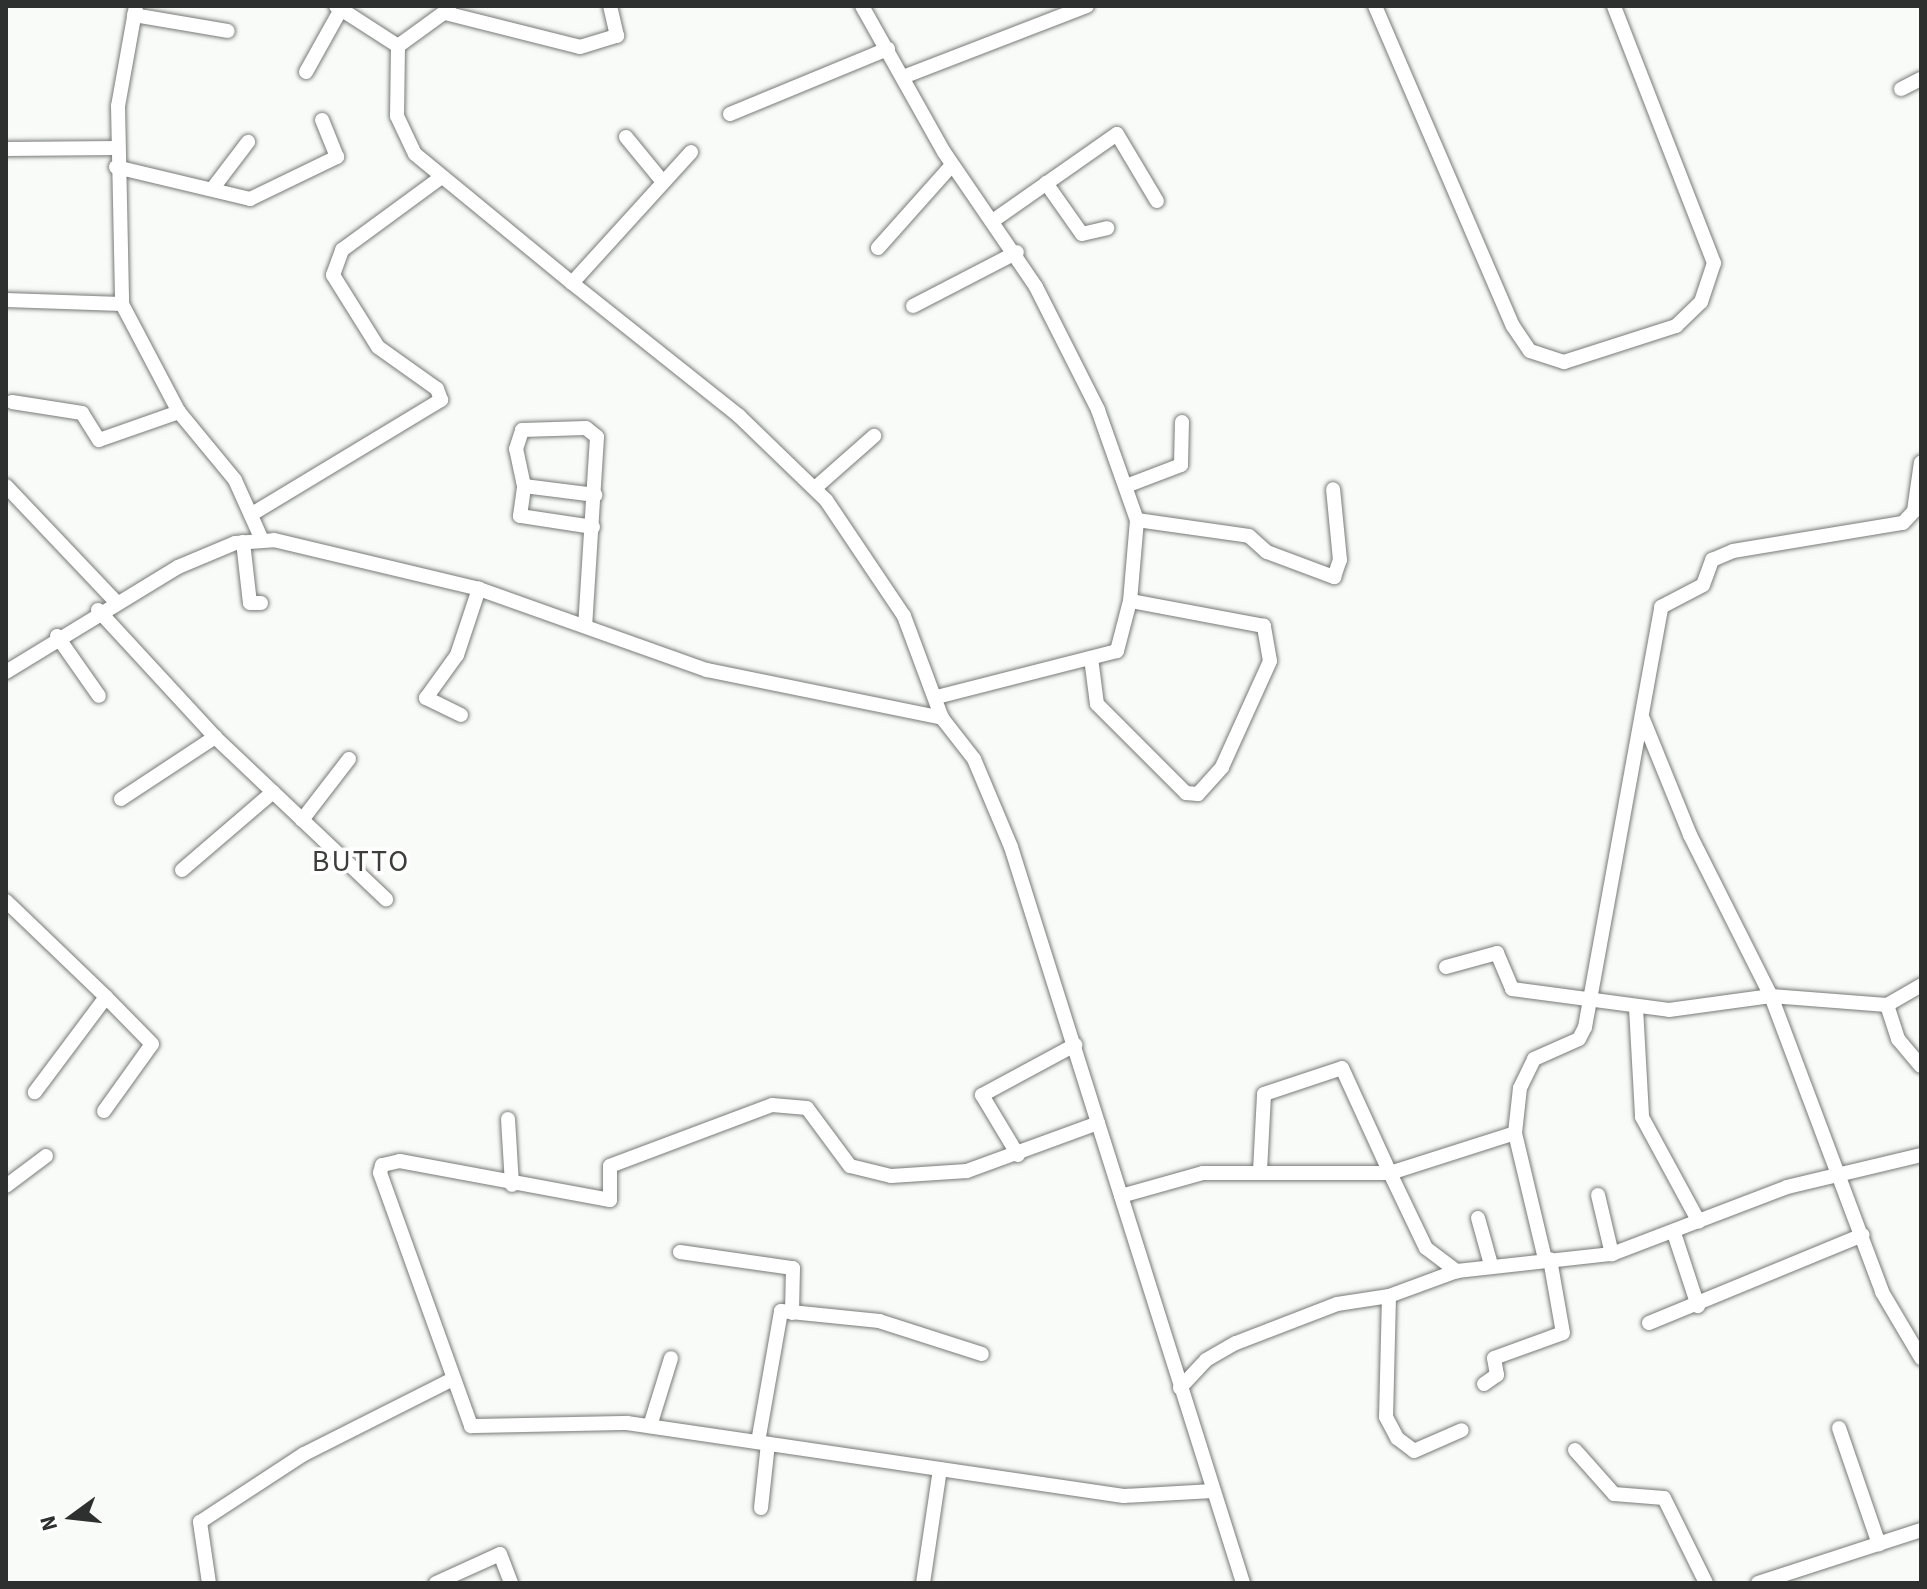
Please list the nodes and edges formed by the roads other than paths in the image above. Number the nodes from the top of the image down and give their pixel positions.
1 (610, 6) edge
2 (862, 6) edge
3 (1087, 6) edge
4 (1375, 6) edge
5 (1614, 6) edge
6 (339, 7) edge
7 (449, 9) edge
8 (135, 10) edge
9 (228, 31) dead end
10 (398, 46) junction
11 (888, 49) junction
12 (306, 72) dead end
13 (903, 77) junction
14 (1921, 79) edge
15 (1901, 89) dead end
16 (730, 114) dead end
17 (322, 120) dead end
18 (626, 137) dead end
19 (248, 142) dead end
20 (117, 148) junction
21 (6, 149) edge
22 (691, 152) dead end
23 (952, 165) junction
24 (116, 167) junction
25 (440, 178) junction
26 (663, 182) junction
27 (1046, 183) junction
28 (213, 188) junction
29 (1157, 201) dead end
30 (994, 220) junction
31 (1107, 228) dead end
32 (878, 248) dead end
33 (1017, 252) junction
34 (572, 283) junction
35 (6, 300) edge
36 (122, 304) junction
37 (913, 306) dead end
38 (12, 402) dead end
39 (179, 412) junction
40 (1182, 422) dead end
41 (874, 436) dead end
42 (1921, 462) edge
43 (6, 486) edge
44 (524, 486) junction
45 (1126, 486) junction
46 (815, 488) junction
47 (1333, 489) dead end
48 (595, 495) junction
49 (252, 514) junction
50 (1137, 520) junction
51 (593, 527) junction
52 (262, 540) junction
53 (243, 542) junction
54 (479, 589) junction
55 (1130, 601) junction
56 (116, 602) junction
57 (261, 603) dead end
58 (98, 610) junction
59 (585, 626) junction
60 (57, 636) junction
61 (1091, 658) junction
62 (6, 672) edge
63 (99, 696) dead end
64 (937, 697) junction
65 (461, 715) dead end
66 (942, 718) junction
67 (1642, 718) junction
68 (215, 737) junction
69 (349, 759) dead end
70 (273, 792) junction
71 (121, 799) dead end
72 (302, 820) junction
73 (182, 870) dead end
74 (386, 899) dead end
75 (6, 901) edge
76 (1446, 967) dead end
77 (1921, 985) edge
78 (1771, 996) junction
79 (106, 997) junction
80 (1588, 1001) junction
81 (1887, 1005) junction
82 (1636, 1008) junction
83 (1075, 1045) junction
84 (1921, 1066) edge
85 (35, 1092) dead end
86 (104, 1111) dead end
87 (508, 1119) dead end
88 (1098, 1123) junction
89 (1515, 1133) junction
90 (1018, 1155) junction
91 (1921, 1155) edge
92 (46, 1156) dead end
93 (1260, 1171) junction
94 (1839, 1172) junction
95 (1390, 1173) junction
96 (512, 1185) junction
97 (6, 1186) edge
98 (1598, 1195) dead end
99 (1121, 1196) junction
100 (1478, 1218) dead end
101 (1699, 1222) junction
102 (1674, 1233) junction
103 (1863, 1235) junction
104 (680, 1252) dead end
105 (1612, 1254) junction
106 (1548, 1259) junction
107 (1491, 1265) junction
108 (1457, 1271) junction
109 (1389, 1296) junction
110 (1698, 1306) junction
111 (792, 1313) junction
112 (1649, 1323) dead end
113 (982, 1354) dead end
114 (671, 1358) dead end
115 (1921, 1358) edge
116 (449, 1381) junction
117 (1484, 1384) dead end
118 (1180, 1388) junction
119 (650, 1426) junction
120 (1839, 1428) dead end
121 (1462, 1430) dead end
122 (763, 1443) junction
123 (1575, 1450) dead end
124 (940, 1469) junction
125 (1213, 1491) junction
126 (761, 1508) dead end
127 (1921, 1530) edge
128 (1879, 1544) junction
129 (929, 1581) edge
130 (209, 1583) edge
131 (436, 1583) edge
132 (511, 1583) edge
133 (1243, 1583) edge
134 (1706, 1583) edge
135 (1758, 1583) edge

1 - 7 street
2 - 11 street
3 - 13 street
4 - 5 street
6 - 10 street
6 - 12 street
7 - 10 street
8 - 9 street
8 - 20 street
10 - 25 street
11 - 13 street
11 - 16 street
13 - 23 street
14 - 15 street
17 - 28 street
18 - 26 street
19 - 28 street
20 - 21 street
20 - 24 street
22 - 26 street
23 - 30 street
23 - 32 street
24 - 28 street
24 - 36 street
25 - 34 street
25 - 49 street
26 - 34 street
27 - 29 street
27 - 30 street
27 - 31 street
30 - 33 street
33 - 37 street
33 - 45 street
34 - 46 street
35 - 36 street
36 - 39 street
38 - 39 street
39 - 49 street
40 - 45 street
41 - 46 street
42 - 67 street
43 - 56 street
44 - 48 street
44 - 48 street
44 - 51 street
45 - 50 street
46 - 64 street
47 - 50 street
48 - 51 street
49 - 52 street
50 - 55 street
51 - 59 street
52 - 53 street
52 - 54 street
53 - 56 street
53 - 57 street
54 - 59 street
54 - 65 street
55 - 61 street
55 - 61 street
56 - 58 street
58 - 60 street
58 - 68 street
59 - 66 street
60 - 62 street
60 - 63 street
61 - 64 street
64 - 66 street
66 - 83 street
67 - 78 street
67 - 80 street
68 - 70 street
68 - 71 street
69 - 72 street
70 - 72 street
70 - 73 street
72 - 74 street
75 - 79 street
76 - 80 street
77 - 81 street
78 - 81 street
78 - 82 street
78 - 94 street
79 - 85 street
79 - 86 street
80 - 82 street
80 - 89 street
81 - 84 street
82 - 101 street
83 - 88 street
83 - 90 street
87 - 96 street
88 - 90 street
88 - 99 street
89 - 95 street
89 - 106 street
90 - 96 street
91 - 94 street
92 - 97 street
93 - 95 street
93 - 95 street
93 - 99 street
94 - 101 street
94 - 103 street
95 - 108 street
96 - 116 street
98 - 105 street
99 - 118 street
100 - 107 street
101 - 102 street
102 - 105 street
102 - 110 street
103 - 110 street
103 - 115 street
104 - 111 street
105 - 106 street
106 - 107 street
106 - 117 street
107 - 108 street
108 - 109 street
109 - 118 street
109 - 121 street
110 - 112 street
111 - 113 street
111 - 122 street
114 - 119 street
116 - 119 street
116 - 130 street
118 - 125 street
119 - 122 street
120 - 128 street
122 - 124 street
122 - 126 street
123 - 134 street
124 - 125 street
124 - 129 street
125 - 133 street
127 - 128 street
128 - 135 street
131 - 132 street

